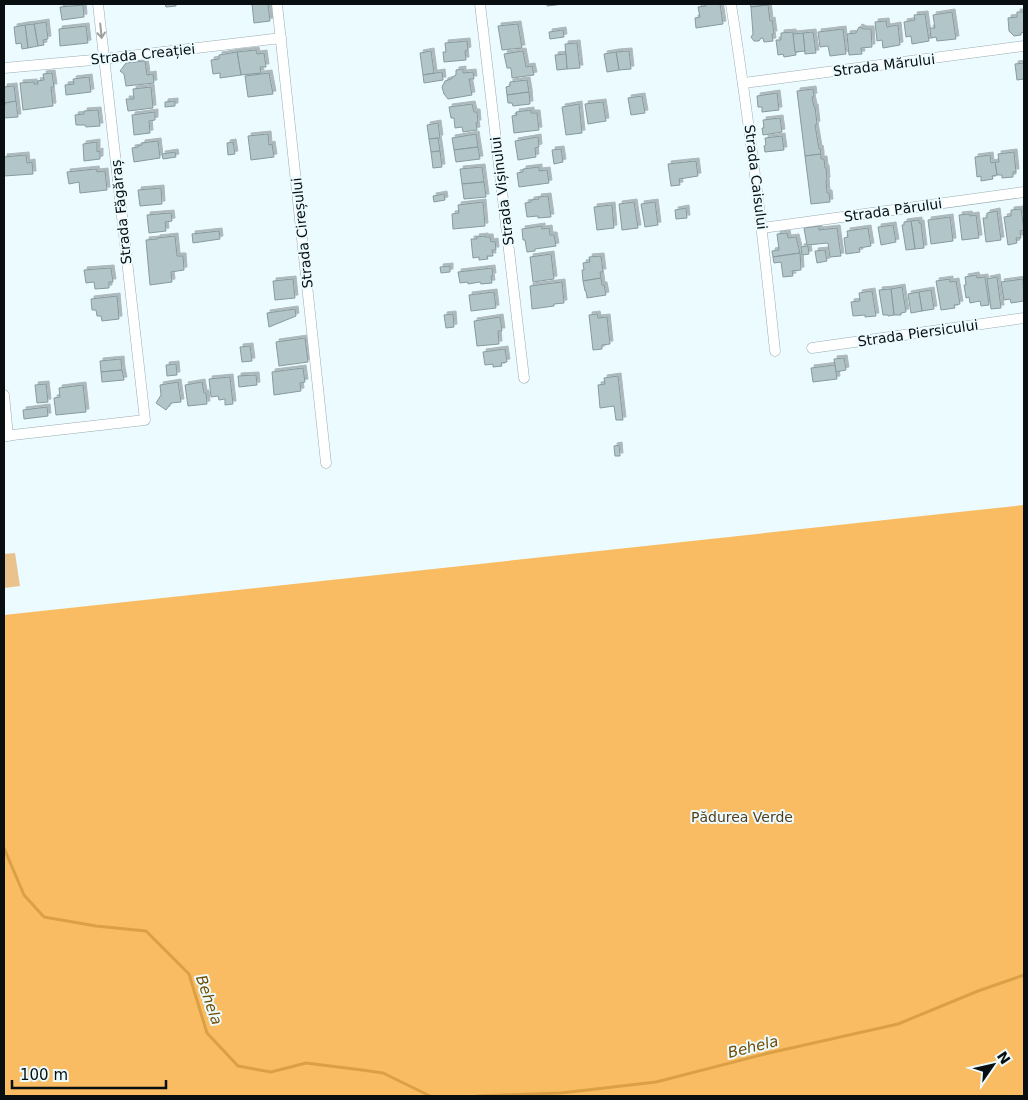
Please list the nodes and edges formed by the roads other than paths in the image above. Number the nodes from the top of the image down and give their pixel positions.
1 (98, 4) edge
2 (278, 4) edge
3 (480, 4) edge
4 (731, 4) edge
5 (281, 38) junction
6 (1024, 46) edge
7 (104, 58) junction
8 (4, 68) edge
9 (744, 83) junction
10 (1024, 192) edge
11 (762, 228) junction
12 (1024, 318) edge
13 (812, 348) dead end
14 (776, 351) dead end
15 (524, 378) dead end
16 (4, 395) edge
17 (6, 436) edge
18 (326, 463) dead end

1 -> 7 street, Strada Făgăraș
2 - 5 street, Strada Cireșului
3 - 15 street, Strada Vișinului
4 - 9 street, Strada Caisului
5 - 7 street, Strada Creației
5 - 18 street, Strada Cireșului
6 - 9 street, Strada Mărului
7 - 8 street, Strada Creației
7 - 17 street, Strada Făgăraș
9 - 11 street, Strada Caisului
10 - 11 street, Strada Părului
11 - 14 street, Strada Caisului
12 - 13 street, Strada Piersicului
16 - 17 street

